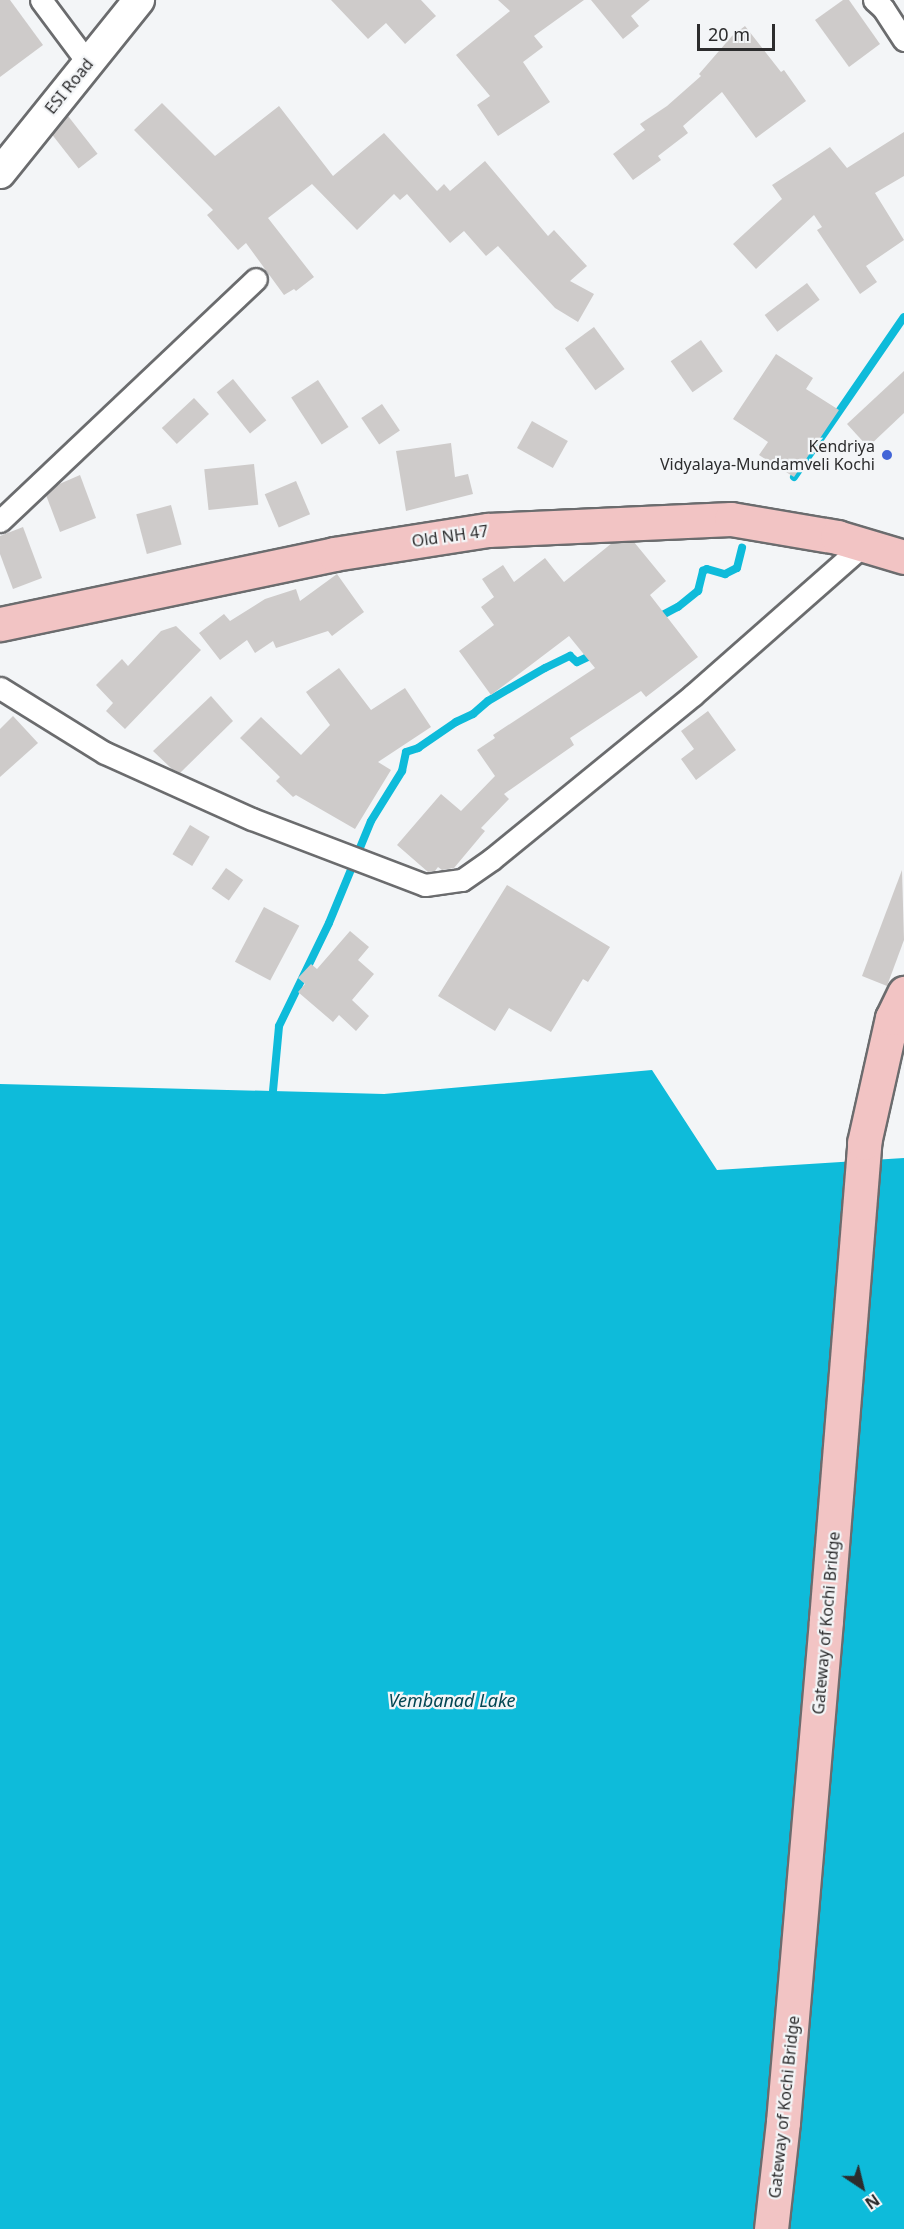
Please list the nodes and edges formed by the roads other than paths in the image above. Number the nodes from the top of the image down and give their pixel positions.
1 (41, 0) edge
2 (139, 0) edge
3 (874, 0) edge
4 (904, 40) edge
5 (88, 63) junction
6 (0, 173) edge
7 (256, 279) dead end
8 (0, 520) edge
9 (862, 546) junction
10 (904, 557) edge
11 (0, 624) edge
12 (0, 688) edge
13 (898, 1006) edge
14 (771, 2229) edge

1 - 5 street
2 - 5 main road, ESI Road
3 - 4 street
5 - 6 main road, ESI Road
7 - 8 street
9 - 10 main road, Old NH 47
9 - 11 main road, Old NH 47
9 - 12 street
13 - 14 main road, Gateway of Kochi Bridge

